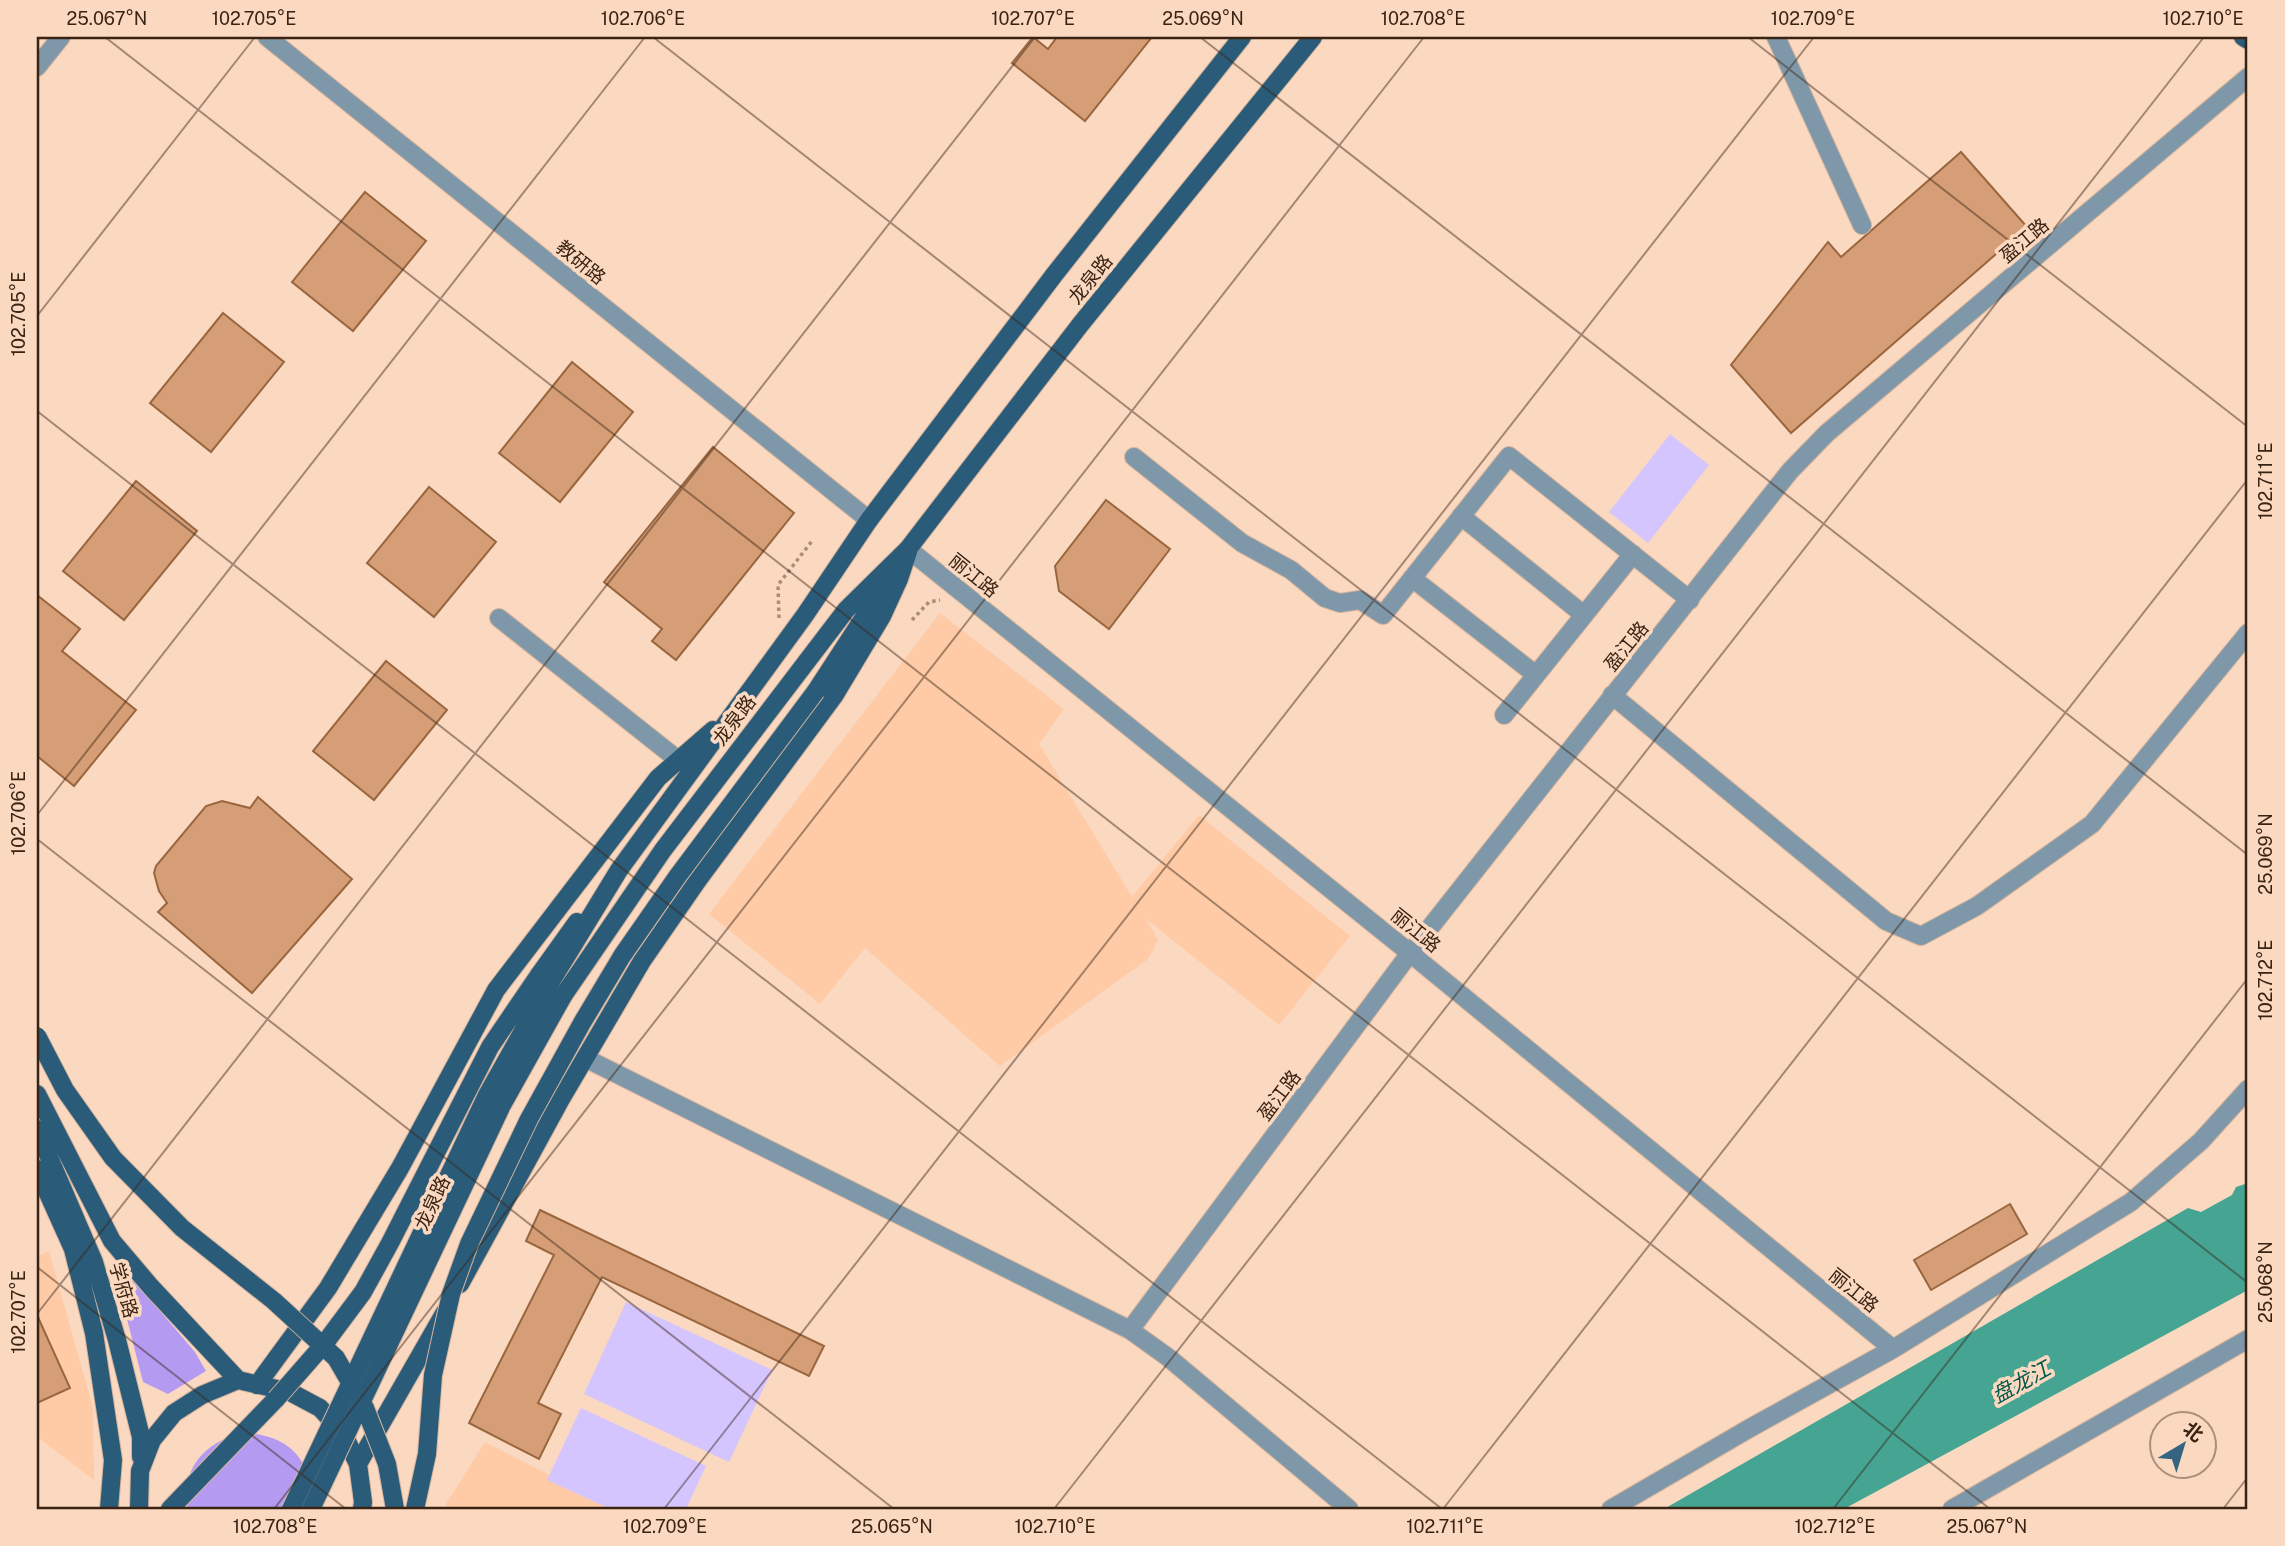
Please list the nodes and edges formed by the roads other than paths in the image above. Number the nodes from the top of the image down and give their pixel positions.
1 (61, 37) edge
2 (267, 37) edge
3 (1242, 37) edge
4 (1313, 37) edge
5 (1776, 37) edge
6 (2244, 37) edge
7 (2248, 40) edge
8 (37, 67) edge
9 (2248, 77) edge
10 (1862, 225) dead end
11 (1134, 457) dead end
12 (1461, 516) junction
13 (869, 520) junction
14 (908, 549) junction
15 (1633, 554) junction
16 (1412, 578) junction
17 (1690, 600) junction
18 (1584, 615) junction
19 (499, 618) dead end
20 (2248, 633) edge
21 (1536, 675) junction
22 (1612, 695) junction
23 (732, 714) junction
24 (1504, 715) dead end
25 (677, 759) junction
26 (1410, 953) junction
27 (550, 986) junction
28 (37, 1036) edge
29 (585, 1058) junction
30 (2248, 1089) edge
31 (37, 1094) edge
32 (37, 1129) edge
33 (37, 1169) edge
34 (1130, 1330) junction
35 (2248, 1339) edge
36 (1893, 1349) junction
37 (238, 1380) junction
38 (257, 1385) junction
39 (358, 1464) junction
40 (140, 1471) junction
41 (108, 1509) edge
42 (139, 1509) edge
43 (170, 1509) edge
44 (291, 1509) edge
45 (311, 1509) edge
46 (362, 1509) edge
47 (395, 1509) edge
48 (415, 1509) edge
49 (1349, 1509) edge
50 (1611, 1509) edge
51 (1952, 1509) edge

1 - 8 street
2 - 13 street, 教研路
3 - 13 main road, 龙泉路
4 - 14 main road, 龙泉路
5 - 10 street
6 - 7 main road
9 - 17 street, 盈江路
11 - 16 street
12 - 15 street
12 - 16 street
12 - 18 street
13 - 23 main road, 龙泉路
14 - 26 street, 丽江路
14 - 27 main road, 龙泉路
14 - 29 main road
14 - 48 main road, bridge
15 - 17 street
15 - 18 street
16 - 21 street
17 - 22 street, 盈江路
18 - 21 street
19 - 25 street
20 - 22 street
21 - 24 street
22 - 26 street, 盈江路
23 - 25 main road
23 - 27 main road, 龙泉路
25 - 38 main road
26 - 34 street, 盈江路
26 - 36 street, 丽江路
27 - 43 main road, bridge
27 - 44 main road, 龙泉路, bridge
27 - 45 main road, 龙泉路, bridge
28 - 47 main road, bridge
29 - 34 street
29 - 39 main road
30 - 36 street
31 - 37 main road, 学府路
32 - 40 main road, 学府路
33 - 41 main road
34 - 49 street
35 - 51 street
36 - 50 street
37 - 38 main road
37 - 40 main road
38 - 39 main road
39 - 46 main road
40 - 42 main road, 学府路

